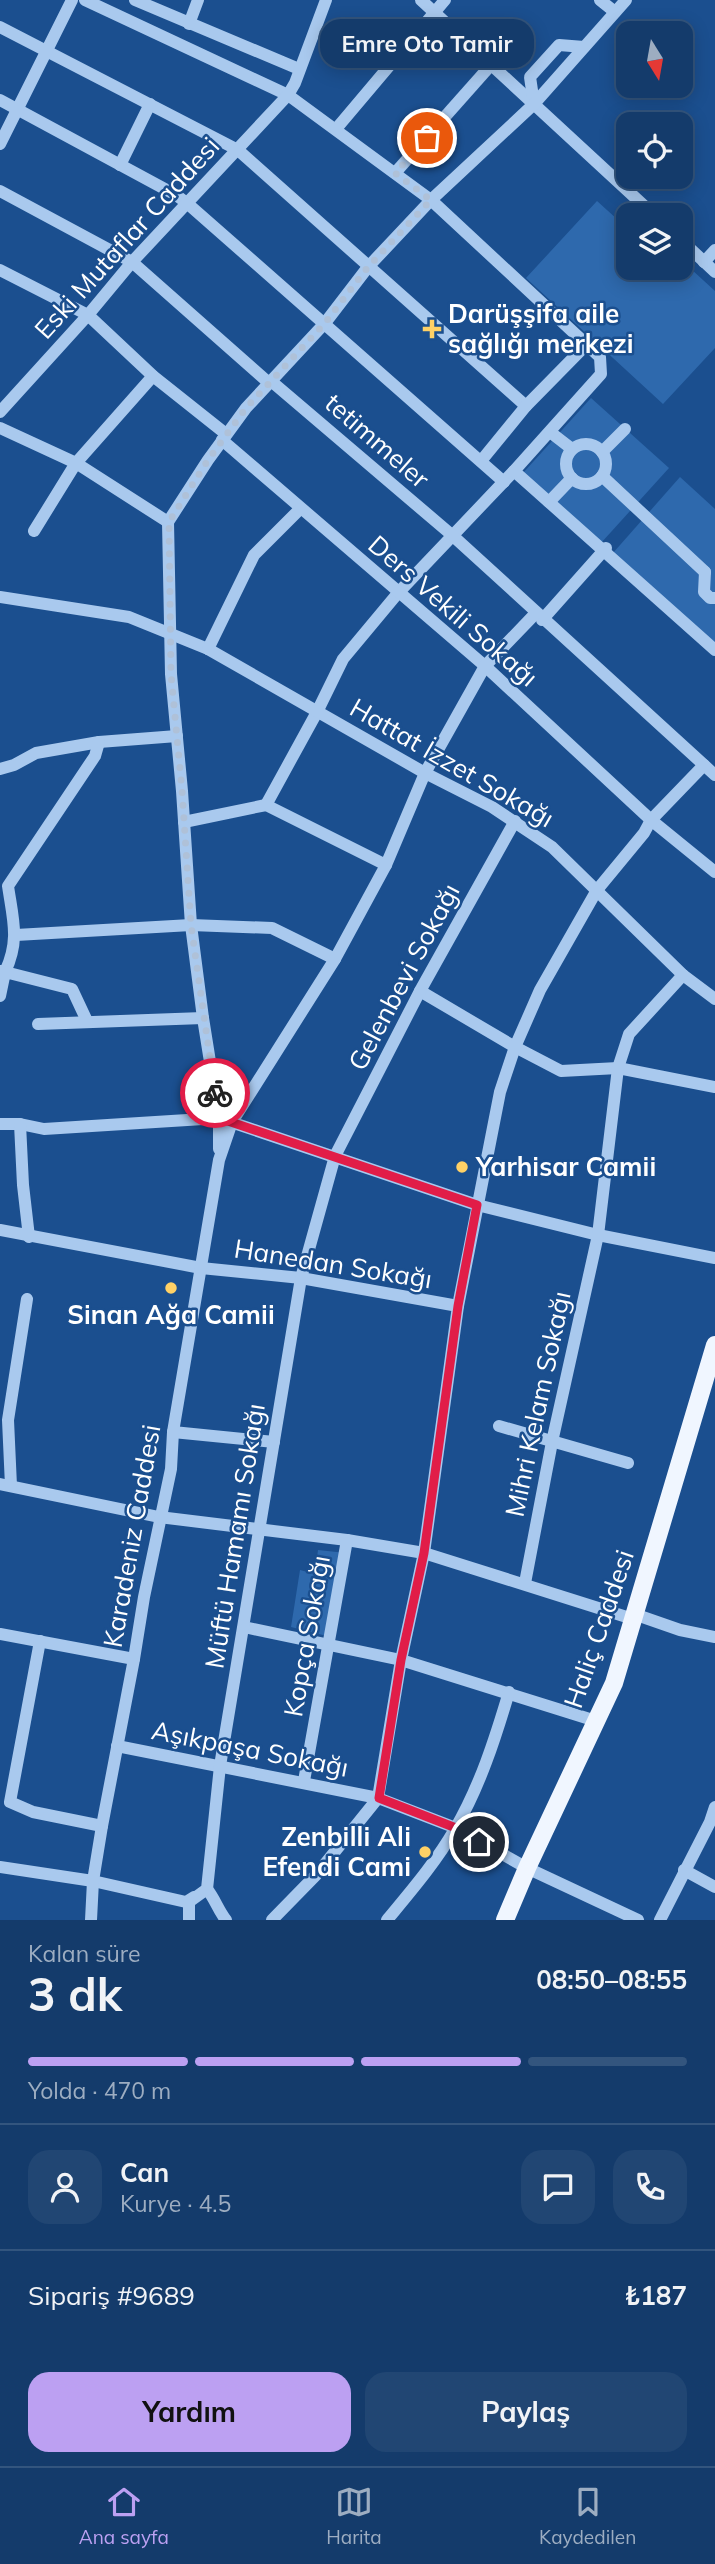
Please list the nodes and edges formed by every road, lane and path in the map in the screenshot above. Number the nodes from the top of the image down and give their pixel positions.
1 (72, 0) edge
2 (85, 0) edge
3 (135, 0) edge
4 (198, 0) edge
5 (326, 0) edge
6 (421, 0) edge
7 (445, 0) edge
8 (600, 0) edge
9 (626, 0) edge
10 (435, 12) junction
11 (615, 12) junction
12 (189, 24) junction
13 (0, 27) edge
14 (584, 47) junction
15 (48, 51) junction
16 (490, 66) junction
17 (299, 69) junction
18 (288, 95) junction
19 (0, 100) edge
20 (150, 104) junction
21 (534, 104) junction
22 (18, 109) junction
23 (336, 129) junction
24 (0, 145) edge
25 (238, 150) junction
26 (120, 165) junction
27 (395, 173) junction
28 (0, 191) edge
29 (431, 200) junction
30 (641, 203) edge
31 (188, 204) junction
32 (715, 250) edge
33 (693, 251) edge
34 (132, 262) junction
35 (704, 262) junction
36 (368, 267) junction
37 (0, 270) edge
38 (715, 272) edge
39 (88, 315) junction
40 (325, 323) junction
41 (586, 345) junction
42 (153, 376) junction
43 (270, 382) junction
44 (526, 406) junction
45 (0, 412) edge
46 (0, 428) edge
47 (625, 429) dead end
48 (550, 432) junction
49 (224, 437) junction
50 (572, 449) junction
51 (602, 452) junction
52 (481, 461) junction
53 (76, 463) junction
54 (514, 471) junction
55 (601, 476) junction
56 (572, 478) junction
57 (504, 482) junction
58 (549, 502) junction
59 (300, 509) junction
60 (169, 522) junction
61 (34, 531) dead end
62 (453, 536) junction
63 (605, 549) junction
64 (710, 570) edge
65 (398, 593) junction
66 (0, 597) edge
67 (715, 598) edge
68 (539, 617) junction
69 (169, 634) junction
70 (208, 649) junction
71 (715, 650) edge
72 (485, 666) junction
73 (317, 712) junction
74 (177, 736) junction
75 (99, 742) junction
76 (710, 767) edge
77 (0, 769) edge
78 (425, 773) junction
79 (266, 805) junction
80 (651, 820) junction
81 (514, 821) junction
82 (184, 822) junction
83 (386, 865) junction
84 (715, 872) edge
85 (4, 887) edge
86 (597, 890) junction
87 (191, 925) junction
88 (16, 935) junction
89 (335, 959) junction
90 (3, 972) edge
91 (683, 975) junction
92 (420, 991) junction
93 (0, 996) edge
94 (715, 999) edge
95 (202, 1018) junction
96 (87, 1021) junction
97 (38, 1024) dead end
98 (514, 1047) junction
99 (618, 1068) junction
100 (715, 1087) edge
101 (225, 1120) junction
102 (0, 1124) edge
103 (20, 1124) junction
104 (335, 1156) junction
105 (477, 1205) junction
106 (0, 1230) edge
107 (598, 1235) junction
108 (29, 1237) junction
109 (715, 1258) edge
110 (201, 1268) junction
111 (301, 1278) junction
112 (27, 1299) dead end
113 (458, 1306) junction
114 (715, 1345) edge
115 (4, 1419) edge
116 (499, 1426) dead end
117 (173, 1432) junction
118 (274, 1442) junction
119 (552, 1442) junction
120 (628, 1463) dead end
121 (5, 1485) edge
122 (159, 1517) junction
123 (258, 1530) junction
124 (347, 1540) junction
125 (424, 1553) junction
126 (525, 1583) junction
127 (634, 1617) junction
128 (244, 1627) junction
129 (0, 1634) edge
130 (715, 1637) edge
131 (40, 1641) junction
132 (328, 1646) junction
133 (134, 1660) junction
134 (401, 1660) junction
135 (509, 1692) junction
136 (596, 1721) junction
137 (117, 1746) junction
138 (220, 1766) junction
139 (304, 1781) junction
140 (379, 1798) junction
141 (715, 1807) edge
142 (102, 1826) junction
143 (456, 1828) junction
144 (0, 1867) edge
145 (527, 1868) junction
146 (684, 1870) junction
147 (93, 1881) junction
148 (715, 1887) edge
149 (207, 1889) junction
150 (91, 1920) edge
151 (188, 1920) edge
152 (226, 1920) edge
153 (272, 1920) edge
154 (387, 1920) edge
155 (505, 1920) edge
156 (638, 1920) edge
157 (660, 1920) edge

1 - 15 street
2 - 18 street
3 - 12 street
4 - 12 street
5 - 17 street, Eski Mutaflar Caddesi
6 - 10 street
7 - 10 street
8 - 11 street
9 - 11 street
10 - 16 street
10 - 23 street
11 - 14 street
12 - 17 street
13 - 15 street
14 - 21 street
14 - 21 street
15 - 20 street
15 - 22 street
16 - 21 street
16 - 27 street
17 - 18 street, Eski Mutaflar Caddesi
18 - 23 street
18 - 25 street, Eski Mutaflar Caddesi
19 - 22 street
20 - 25 street
20 - 26 street
21 - 29 street
21 - 30 street
22 - 24 street
22 - 26 street
23 - 27 street
25 - 31 street, Eski Mutaflar Caddesi
25 - 36 street
26 - 31 street
27 - 29 street
28 - 34 street, tetimmeler
29 - 36 street
29 - 41 street
31 - 34 street, Eski Mutaflar Caddesi
31 - 40 street
32 - 35 street
33 - 35 street
34 - 39 street, Eski Mutaflar Caddesi
34 - 43 street, tetimmeler
35 - 38 street
36 - 40 street
36 - 44 street
37 - 39 street, Ders Vekili Sokağı
39 - 42 street, Ders Vekili Sokağı
39 - 45 street, Eski Mutaflar Caddesi
40 - 43 street
40 - 52 street
41 - 44 street
41 - 48 street
42 - 49 street, Ders Vekili Sokağı
42 - 53 street
43 - 49 street
43 - 62 street, tetimmeler
44 - 52 street
46 - 53 street
47 - 51 street
48 - 50 street
48 - 54 street
49 - 59 street, Ders Vekili Sokağı
49 - 60 street
50 - 51 street
50 - 56 street
51 - 55 street
52 - 57 street
53 - 60 street
53 - 61 street
54 - 57 street
54 - 58 street
55 - 56 street
55 - 64 street
56 - 58 street
57 - 62 street
58 - 63 street
59 - 65 street, Ders Vekili Sokağı
59 - 70 street
60 - 69 street, Karadeniz Caddesi
62 - 65 street
62 - 68 street, tetimmeler
63 - 68 street
63 - 71 street
64 - 67 street
65 - 72 street, Ders Vekili Sokağı
65 - 73 street
66 - 69 street, Hattat İzzet Sokağı
68 - 72 street
68 - 76 street, tetimmeler
69 - 70 street, Hattat İzzet Sokağı
69 - 74 street, Karadeniz Caddesi
70 - 73 street, Hattat İzzet Sokağı
72 - 78 street
72 - 80 street, Ders Vekili Sokağı
73 - 78 street, Hattat İzzet Sokağı
73 - 79 street
74 - 75 street
74 - 82 street, Karadeniz Caddesi
75 - 77 street
75 - 85 street
76 - 80 street
78 - 81 street, Hattat İzzet Sokağı
78 - 83 street
79 - 82 street
79 - 83 street
80 - 84 street, Ders Vekili Sokağı
80 - 86 street
81 - 86 street, Hattat İzzet Sokağı
81 - 92 street, Gelenbevi Sokağı
82 - 87 street, Karadeniz Caddesi
83 - 89 street
85 - 88 street
86 - 91 street, Hattat İzzet Sokağı
86 - 98 street
87 - 88 street
87 - 89 street
87 - 95 street, Karadeniz Caddesi
88 - 90 street
89 - 101 street
90 - 93 street
90 - 96 street
91 - 94 street, Hattat İzzet Sokağı
91 - 99 street, Mihri Kelam Sokağı
92 - 98 street
92 - 104 street, Gelenbevi Sokağı
95 - 96 street
95 - 101 street, Karadeniz Caddesi
96 - 97 street
98 - 99 street
98 - 105 street
99 - 100 street
99 - 107 street, Mihri Kelam Sokağı
101 - 103 street
101 - 104 street
101 - 110 street, Karadeniz Caddesi
102 - 103 street
103 - 108 street
104 - 105 street
104 - 111 street, Müftü Hamamı Sokağı
105 - 107 street
105 - 113 street
106 - 108 street, Hanedan Sokağı
107 - 109 street
107 - 119 street, Mihri Kelam Sokağı
108 - 110 street, Hanedan Sokağı
110 - 111 street, Hanedan Sokağı
110 - 117 street, Karadeniz Caddesi
111 - 113 street, Hanedan Sokağı
111 - 118 street, Müftü Hamamı Sokağı
112 - 115 street
113 - 125 street
114 - 127 main road, Haliç Caddesi
115 - 121 street
116 - 119 street
117 - 118 street
117 - 122 street, Karadeniz Caddesi
118 - 123 street, Müftü Hamamı Sokağı
119 - 120 street
119 - 126 street, Mihri Kelam Sokağı
121 - 122 street
122 - 123 street
122 - 133 street, Karadeniz Caddesi
123 - 124 street
123 - 128 street, Müftü Hamamı Sokağı
124 - 125 street
124 - 132 street, Kopça Sokağı
125 - 126 street
125 - 134 street
126 - 127 street
127 - 130 street
127 - 136 main road, Haliç Caddesi
128 - 132 street
128 - 138 street, Müftü Hamamı Sokağı
129 - 131 street
131 - 133 street
131 - 142 street
132 - 134 street
132 - 139 street, Kopça Sokağı
133 - 137 street, Karadeniz Caddesi
134 - 135 street
134 - 140 street
135 - 136 street
135 - 143 street
136 - 145 main road, Haliç Caddesi
137 - 138 street, Aşıkpaşa Sokağı
137 - 142 street, Karadeniz Caddesi
138 - 139 street, Aşıkpaşa Sokağı
138 - 149 street, Müftü Hamamı Sokağı
139 - 140 street, Aşıkpaşa Sokağı
140 - 143 street, Aşıkpaşa Sokağı
140 - 153 street
141 - 146 street
142 - 147 street, Karadeniz Caddesi
143 - 145 street, Aşıkpaşa Sokağı
143 - 154 street
144 - 147 street
145 - 155 main road, Haliç Caddesi
145 - 156 street, Aşıkpaşa Sokağı
146 - 148 street
146 - 157 street
147 - 149 street
147 - 150 street, Karadeniz Caddesi
149 - 151 street, Müftü Hamamı Sokağı
149 - 152 street

